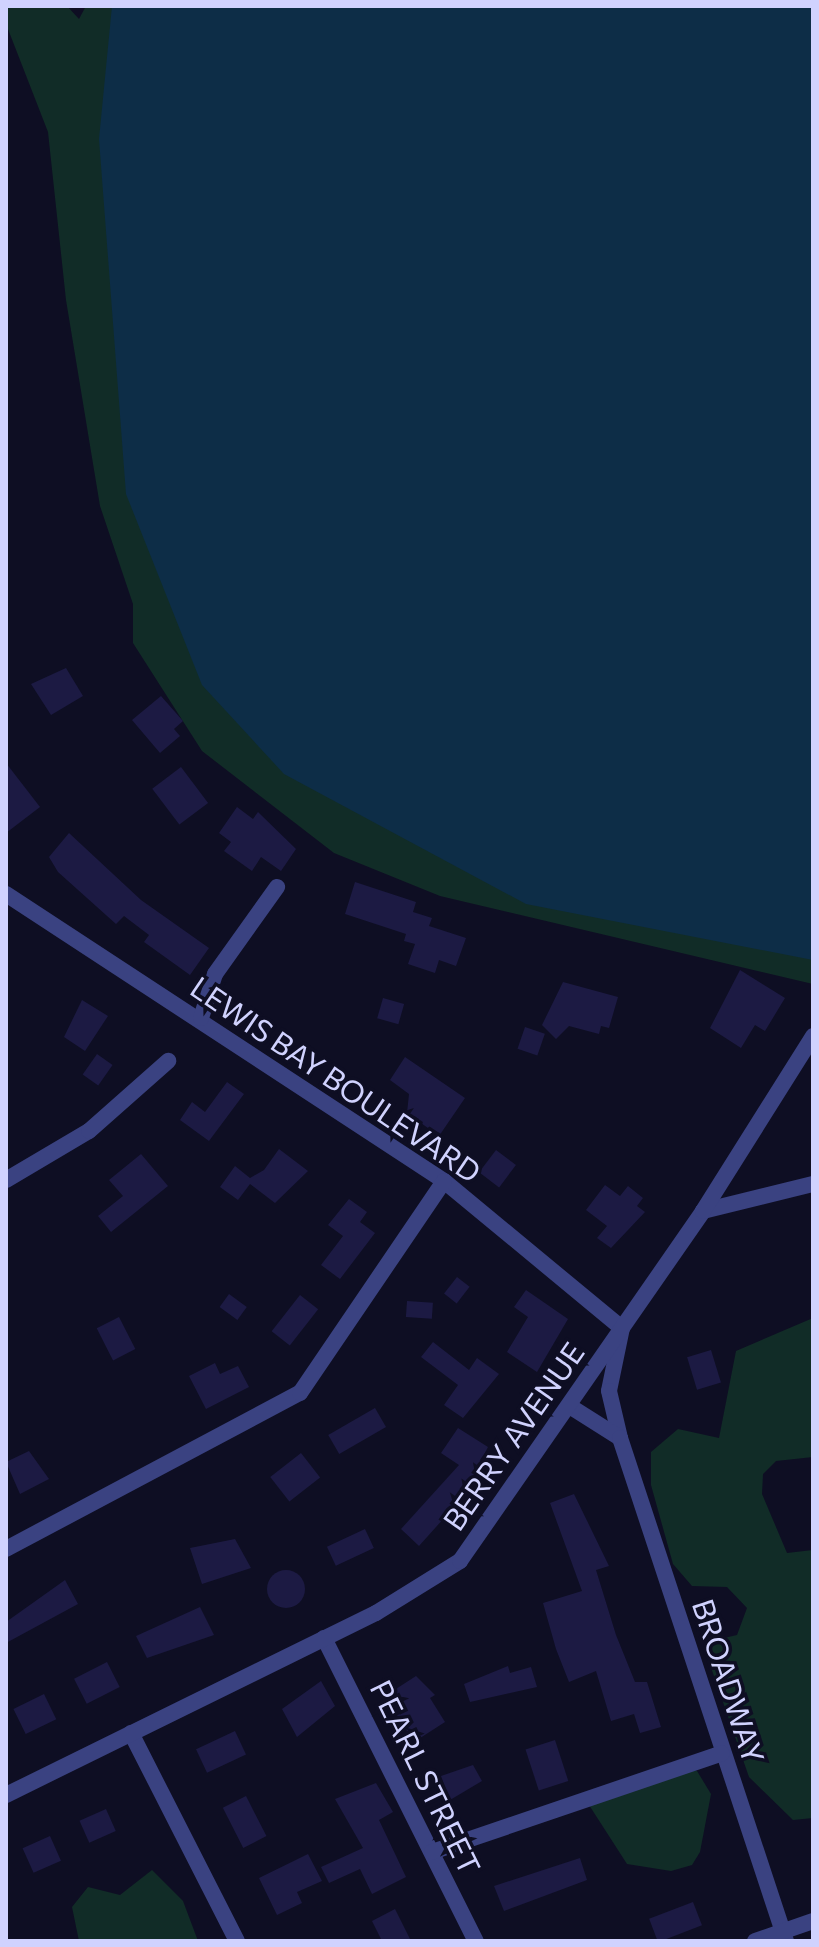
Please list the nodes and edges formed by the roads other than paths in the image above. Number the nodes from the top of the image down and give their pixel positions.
1 (277, 887) dead end
2 (6, 894) edge
3 (201, 1018) junction
4 (813, 1036) edge
5 (168, 1061) dead end
6 (6, 1180) edge
7 (444, 1181) junction
8 (813, 1184) edge
9 (703, 1211) junction
10 (622, 1328) junction
11 (571, 1407) junction
12 (620, 1438) junction
13 (6, 1549) edge
14 (324, 1638) junction
15 (131, 1733) junction
16 (722, 1753) junction
17 (6, 1795) edge
18 (432, 1852) junction
19 (813, 1921) edge
20 (784, 1936) edge
21 (237, 1941) edge
22 (476, 1941) edge
23 (755, 1941) edge

1 - 3 street
2 - 3 street, LEWIS BAY BOULEVARD
3 - 7 street, LEWIS BAY BOULEVARD
4 - 9 street, BERRY AVENUE
5 - 6 street
7 - 10 street, LEWIS BAY BOULEVARD
7 - 13 street
8 - 9 street
9 - 10 street, BERRY AVENUE
10 - 11 street, BERRY AVENUE
10 - 12 street, BROADWAY
11 - 12 street
11 - 14 street, BERRY AVENUE
12 - 16 street, BROADWAY
14 - 15 street, BERRY AVENUE
14 - 18 street, PEARL STREET
15 - 17 street, BERRY AVENUE
15 - 21 street
16 - 18 street
16 - 20 street, BROADWAY
18 - 22 street, PEARL STREET
19 - 20 street
20 - 23 street

